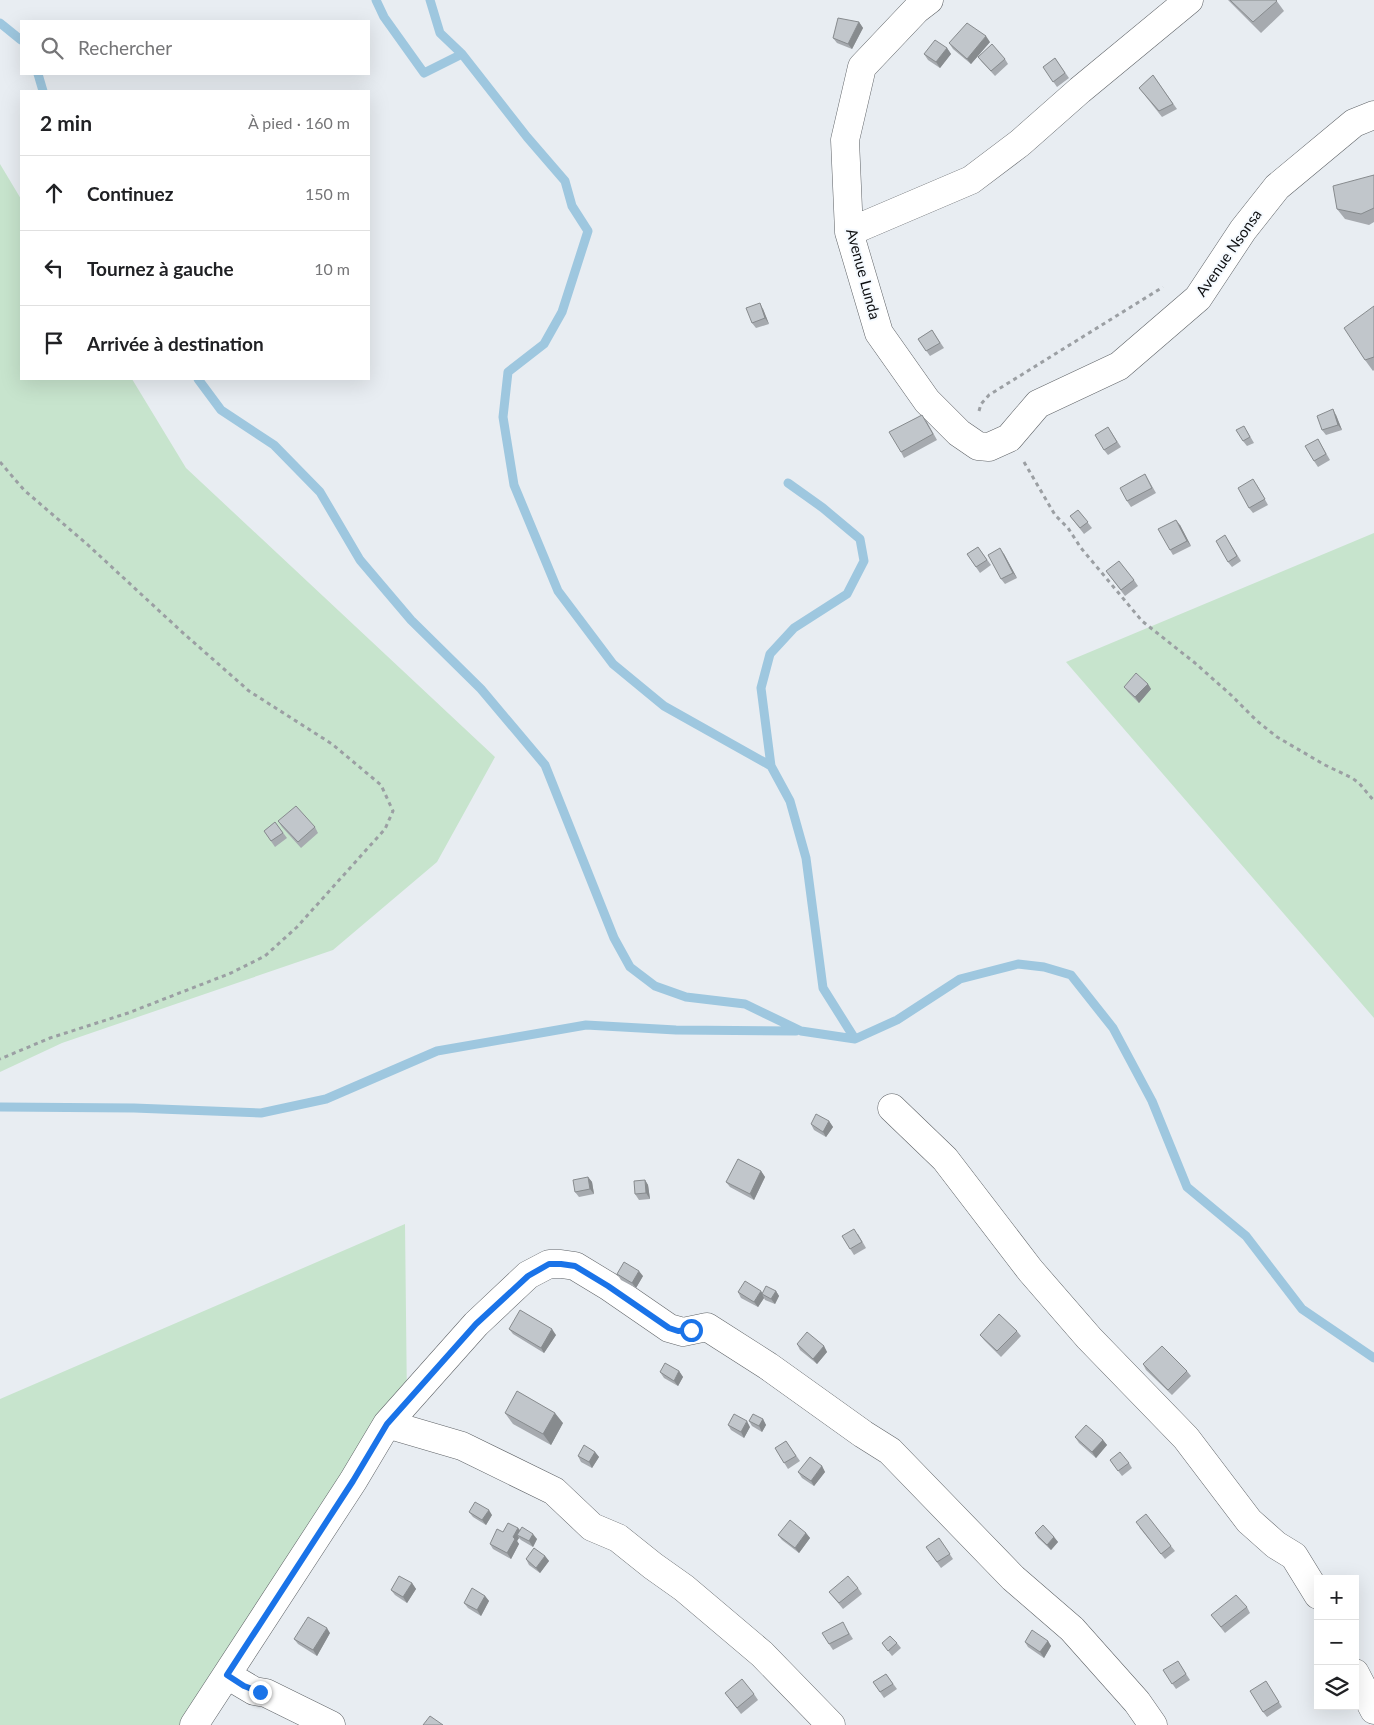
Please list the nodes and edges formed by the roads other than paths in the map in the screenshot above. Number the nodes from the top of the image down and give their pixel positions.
1 (929, 0) edge
2 (1189, 0) edge
3 (1374, 115) edge
4 (849, 232) junction
5 (1009, 438) joint
6 (892, 1108) dead end
7 (387, 1424) junction
8 (1314, 1588) edge
9 (227, 1675) junction
10 (1359, 1681) edge
11 (1374, 1710) edge
12 (194, 1725) edge
13 (331, 1725) edge
14 (831, 1725) edge
15 (1153, 1725) edge

1 - 4 street, Avenue Lunda
2 - 4 street
3 - 5 street, Avenue Nsonsa
4 - 5 street, Avenue Lunda
6 - 8 street
7 - 9 street
7 - 14 street
7 - 15 street
9 - 12 street
9 - 13 street
10 - 11 street

